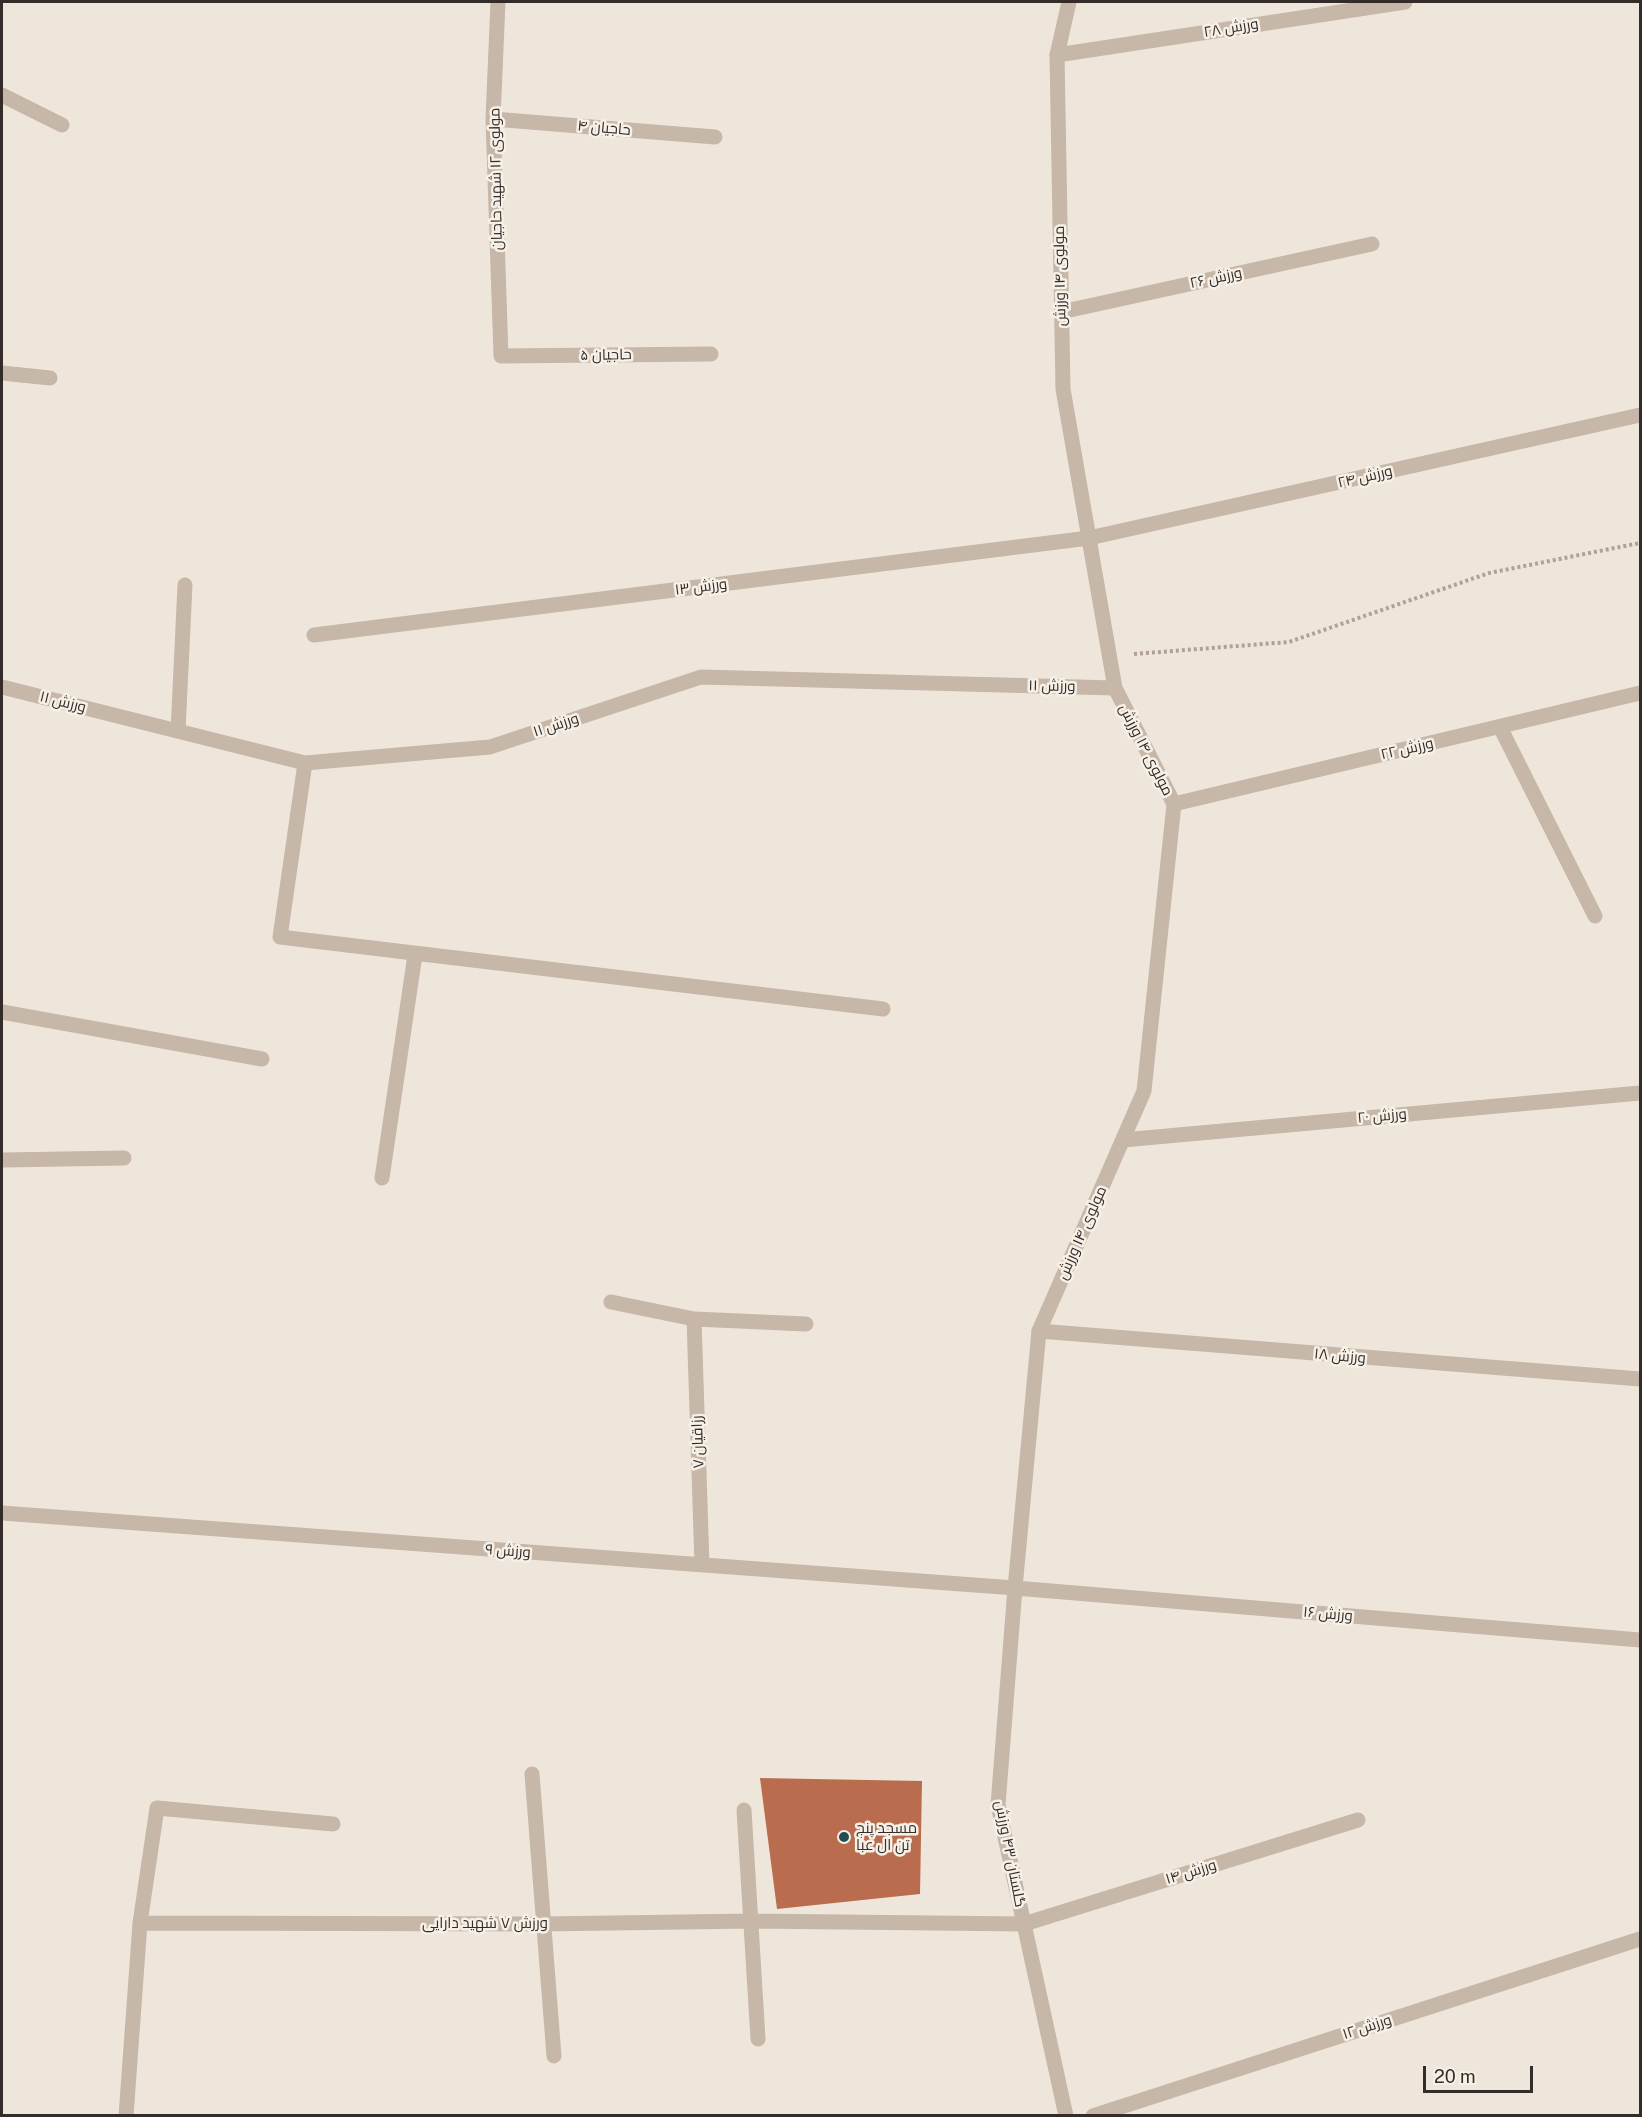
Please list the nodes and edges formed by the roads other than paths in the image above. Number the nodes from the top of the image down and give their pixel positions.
1 (498, 2) edge
2 (1069, 2) edge
3 (1405, 2) edge
4 (1057, 56) junction
5 (2, 95) edge
6 (493, 118) junction
7 (62, 125) dead end
8 (715, 137) dead end
9 (1372, 244) dead end
10 (1061, 312) junction
11 (711, 354) dead end
12 (501, 356) joint
13 (2, 373) edge
14 (50, 378) dead end
15 (1641, 415) edge
16 (1089, 538) junction
17 (185, 585) dead end
18 (314, 635) dead end
19 (2, 687) edge
20 (1115, 688) junction
21 (1641, 693) edge
22 (1500, 726) junction
23 (178, 731) junction
24 (305, 763) junction
25 (1174, 804) junction
26 (1595, 916) dead end
27 (415, 955) junction
28 (883, 1009) dead end
29 (2, 1012) edge
30 (262, 1059) dead end
31 (1641, 1092) edge
32 (1123, 1140) junction
33 (124, 1158) dead end
34 (2, 1160) edge
35 (382, 1178) dead end
36 (611, 1302) dead end
37 (694, 1319) junction
38 (806, 1324) dead end
39 (1039, 1331) junction
40 (1641, 1379) edge
41 (2, 1512) edge
42 (702, 1565) junction
43 (1016, 1588) junction
44 (1641, 1640) edge
45 (532, 1774) dead end
46 (744, 1810) dead end
47 (1358, 1820) dead end
48 (333, 1824) dead end
49 (751, 1921) junction
50 (140, 1923) junction
51 (542, 1924) junction
52 (1024, 1924) junction
53 (1641, 1939) edge
54 (758, 2039) dead end
55 (554, 2056) dead end
56 (126, 2115) edge
57 (1066, 2115) edge
58 (1093, 2115) edge

1 - 6 street, مولوی ۱۲ شهید حاجیان
2 - 4 street, مولوی ۱۴ ورزش
3 - 4 street, ورزش ۲۸
4 - 10 street, مولوی ۱۴ ورزش
5 - 7 street
6 - 8 street, حاجیان ۴
6 - 12 street, مولوی ۱۲ شهید حاجیان
9 - 10 street, ورزش ۲۶
10 - 16 street, مولوی ۱۴ ورزش
11 - 12 street, حاجیان ۵
13 - 14 street
15 - 16 street, ورزش ۲۴
16 - 18 street, ورزش ۱۳
16 - 20 street, مولوی ۱۴ ورزش
17 - 23 street
19 - 23 street, ورزش ۱۱
20 - 24 street, ورزش ۱۱
20 - 25 street, مولوی ۱۴ ورزش
21 - 22 street, ورزش ۲۲
22 - 25 street, ورزش ۲۲
22 - 26 street
23 - 24 street, ورزش ۱۱
24 - 27 street
25 - 32 street, مولوی ۱۴ ورزش
27 - 28 street
27 - 35 street
29 - 30 street
31 - 32 street, ورزش ۲۰
32 - 39 street, مولوی ۱۴ ورزش
33 - 34 street
36 - 37 street
37 - 38 street
37 - 42 street, رزاقیان ۷
39 - 40 street, ورزش ۱۸
39 - 43 street, مولوی ۱۴ ورزش
41 - 42 street, ورزش ۹
42 - 43 street, ورزش ۹
43 - 44 street, ورزش ۱۶
43 - 52 street, گلستان ۴۳ ورزش
45 - 51 street
46 - 49 street
47 - 52 street, ورزش ۱۴
48 - 50 street
49 - 51 street, ورزش ۷ شهید دارایی
49 - 52 street, ورزش ۷ شهید دارایی
49 - 54 street
50 - 51 street, ورزش ۷ شهید دارایی
50 - 56 street
51 - 55 street
52 - 57 street, گلستان ۴۳ ورزش
53 - 58 street, ورزش ۱۲

